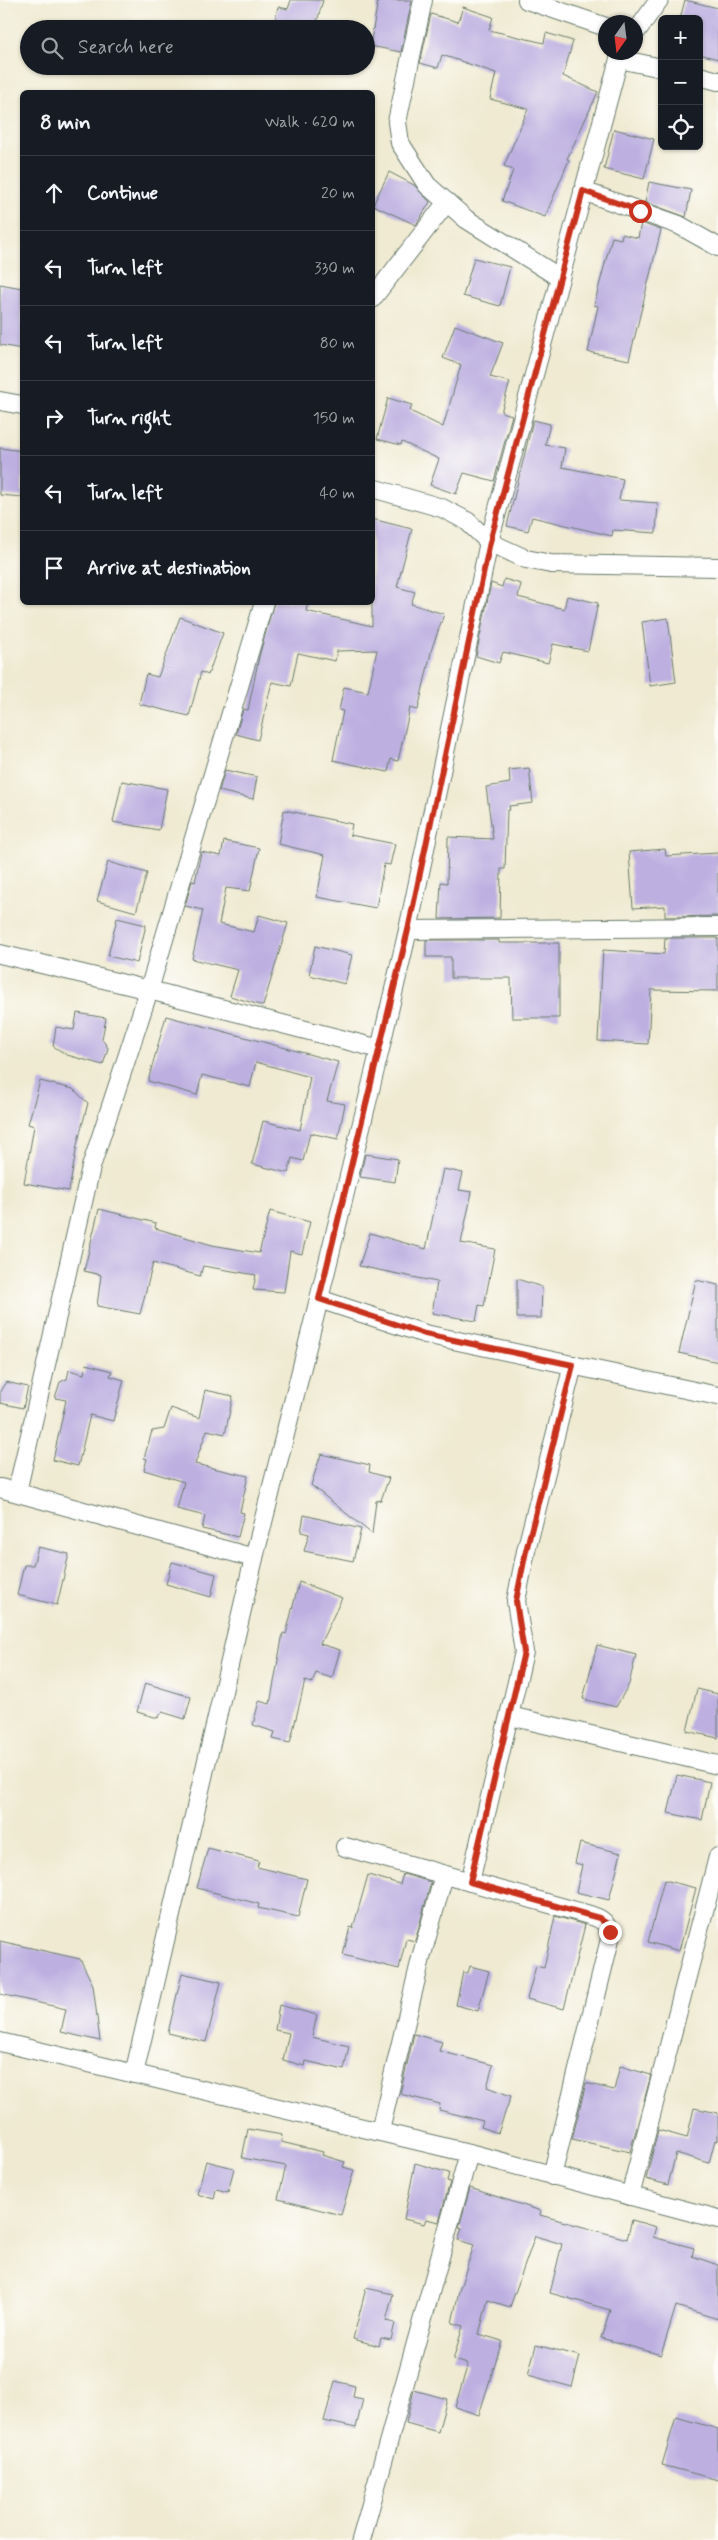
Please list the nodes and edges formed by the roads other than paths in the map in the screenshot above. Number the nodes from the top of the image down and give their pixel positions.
1 (423, 0) edge
2 (527, 0) edge
3 (659, 0) edge
4 (643, 22) edge
5 (598, 24) edge
6 (620, 60) edge
7 (635, 60) edge
8 (658, 67) edge
9 (703, 77) edge
10 (718, 80) edge
11 (583, 191) junction
12 (447, 202) junction
13 (718, 247) edge
14 (560, 278) junction
15 (375, 295) edge
16 (0, 401) edge
17 (20, 405) edge
18 (375, 489) edge
19 (490, 542) junction
20 (718, 567) edge
21 (263, 605) edge
22 (718, 927) edge
23 (408, 930) junction
24 (0, 954) edge
25 (149, 990) junction
26 (380, 1049) junction
27 (319, 1299) junction
28 (573, 1365) junction
29 (718, 1396) edge
30 (8, 1490) edge
31 (254, 1558) junction
32 (510, 1716) junction
33 (718, 1765) edge
34 (345, 1847) dead end
35 (718, 1857) edge
36 (444, 1875) junction
37 (470, 1882) junction
38 (0, 2042) edge
39 (134, 2074) junction
40 (380, 2132) junction
41 (469, 2153) junction
42 (552, 2176) junction
43 (630, 2196) junction
44 (718, 2219) edge
45 (361, 2540) edge

1 - 12 street
2 - 5 street
3 - 4 street
6 - 11 street
7 - 8 street
9 - 10 street
11 - 13 street
11 - 14 street
12 - 14 street
12 - 15 street
14 - 19 street
16 - 17 street
18 - 19 street
19 - 20 street
19 - 23 street
21 - 25 street
22 - 23 street
23 - 26 street
24 - 25 street
25 - 26 street
25 - 30 street
26 - 27 street
27 - 28 street
27 - 31 street
28 - 29 street
28 - 32 street
30 - 31 street
31 - 39 street
32 - 33 street
32 - 37 street
34 - 36 street
35 - 43 street
36 - 37 street
36 - 40 street
37 - 42 street
38 - 39 street
39 - 40 street
40 - 41 street
41 - 42 street
41 - 45 street
42 - 43 street
43 - 44 street

